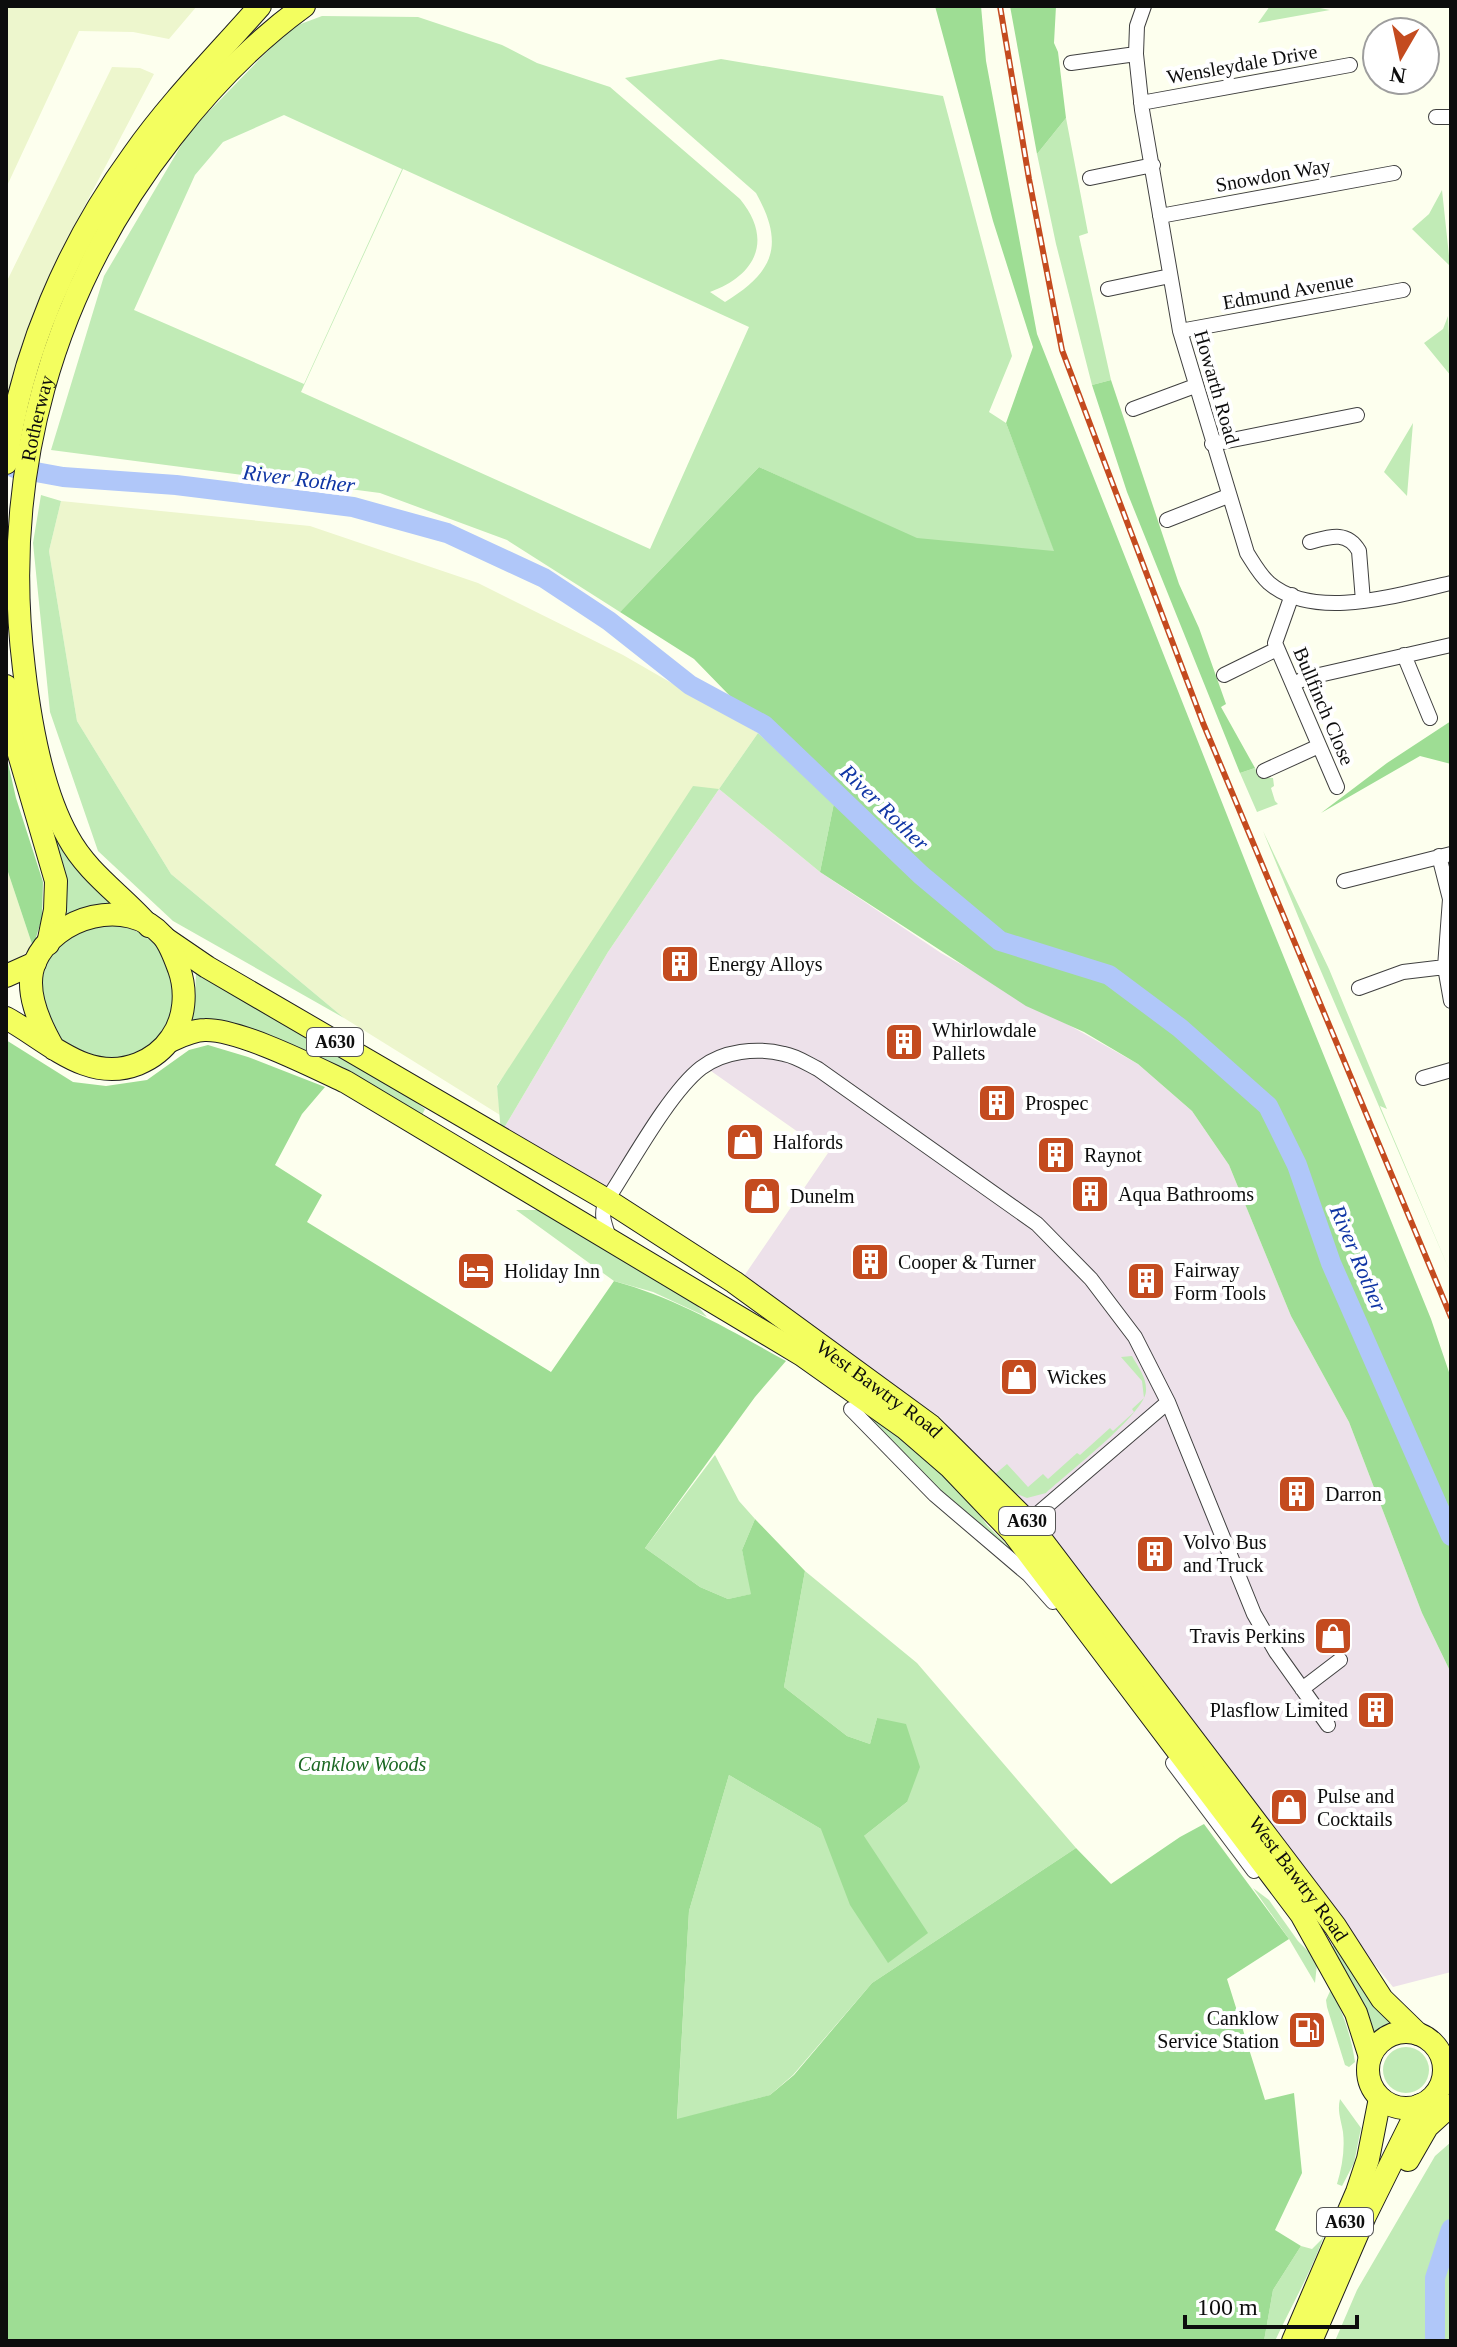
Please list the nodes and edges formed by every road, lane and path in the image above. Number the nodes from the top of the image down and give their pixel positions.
1 (260, 6) edge
2 (304, 6) edge
3 (1144, 6) edge
4 (1136, 54) junction
5 (1071, 63) dead end
6 (1350, 65) dead end
7 (1141, 103) junction
8 (1153, 165) junction
9 (1394, 173) dead end
10 (1090, 178) dead end
11 (1160, 216) junction
12 (1170, 276) junction
13 (1108, 289) dead end
14 (1403, 290) dead end
15 (1180, 331) junction
16 (1195, 386) junction
17 (1133, 409) dead end
18 (1357, 415) dead end
19 (1212, 444) junction
20 (14, 452) edge
21 (1228, 496) junction
22 (1167, 520) dead end
23 (1310, 542) dead end
24 (1451, 584) edge
25 (1292, 595) junction
26 (1363, 601) junction
27 (1451, 645) edge
28 (1277, 649) junction
29 (1404, 655) junction
30 (1224, 675) dead end
31 (1293, 684) junction
32 (6, 686) edge
33 (1430, 718) dead end
34 (1319, 746) junction
35 (1264, 771) dead end
36 (1337, 787) dead end
37 (1445, 855) edge
38 (1344, 881) dead end
39 (157, 932) junction
40 (41, 954) junction
41 (1445, 967) junction
42 (6, 976) edge
43 (1359, 988) dead end
44 (1451, 1001) edge
45 (6, 1018) edge
46 (170, 1041) junction
47 (54, 1049) junction
48 (1451, 1070) edge
49 (1423, 1078) dead end
50 (607, 1200) junction
51 (610, 1240) junction
52 (802, 1355) junction
53 (1168, 1402) junction
54 (851, 1409) joint
55 (1028, 1522) junction
56 (1340, 1660) dead end
57 (1302, 1689) junction
58 (1328, 1725) dead end
59 (1254, 1871) joint
60 (1301, 1914) junction
61 (1435, 2043) edge
62 (1370, 2057) junction
63 (1447, 2091) edge
64 (1380, 2098) junction
65 (1420, 2105) junction
66 (1333, 2289) junction
67 (1293, 2341) edge
68 (1311, 2341) edge

1 - 20 main road, Rotherway
2 - 20 main road, Rotherway
3 - 4 street, Howarth Road
4 - 5 street
4 - 7 street, Howarth Road
6 - 7 street, Wensleydale Drive
7 - 8 street, Howarth Road
8 - 10 street
8 - 11 street, Howarth Road
9 - 11 street, Snowdon Way
11 - 12 street, Howarth Road
12 - 13 street
12 - 15 street, Howarth Road
14 - 15 street, Edmund Avenue
15 - 16 street, Howarth Road
16 - 17 street
16 - 19 street, Howarth Road
18 - 19 street
19 - 21 street, Howarth Road
20 - 39 main road, Rotherway
21 - 22 street
21 - 25 street, Howarth Road
23 - 26 street
24 - 26 street, Howarth Road
25 - 26 street, Howarth Road
25 - 28 street, Bullfinch Close
27 - 29 street
28 - 30 street
28 - 31 street, Bullfinch Close
29 - 31 street
29 - 33 street
31 - 34 street, Bullfinch Close
32 - 40 main road
34 - 35 street
34 - 36 street, Bullfinch Close
37 - 38 street
37 - 41 street
39 - 40 main road
39 - 46 main road
39 - 50 main road, West Bawtry Road / A630
40 - 42 main road
40 - 47 main road
41 - 43 street
41 - 44 street
45 - 47 main road
46 - 47 main road
46 - 51 main road, West Bawtry Road / A630
48 - 49 street
50 - 51 street
50 - 53 street
50 - 55 main road, West Bawtry Road / A630
51 - 52 main road, West Bawtry Road / A630
52 - 54 main road
52 - 60 main road, West Bawtry Road / A630
53 - 55 street
53 - 57 street
54 - 59 street, West Bawtry Road
55 - 61 main road, West Bawtry Road / A630
56 - 57 street
57 - 58 street
59 - 60 main road
60 - 62 main road, West Bawtry Road / A630
61 - 62 main road
61 - 63 main road
62 - 64 main road, A630
63 - 65 main road, A630
63 - 66 main road, A630
64 - 65 main road
64 - 67 main road, A630
65 - 66 main road, A630
66 - 68 main road, A630

